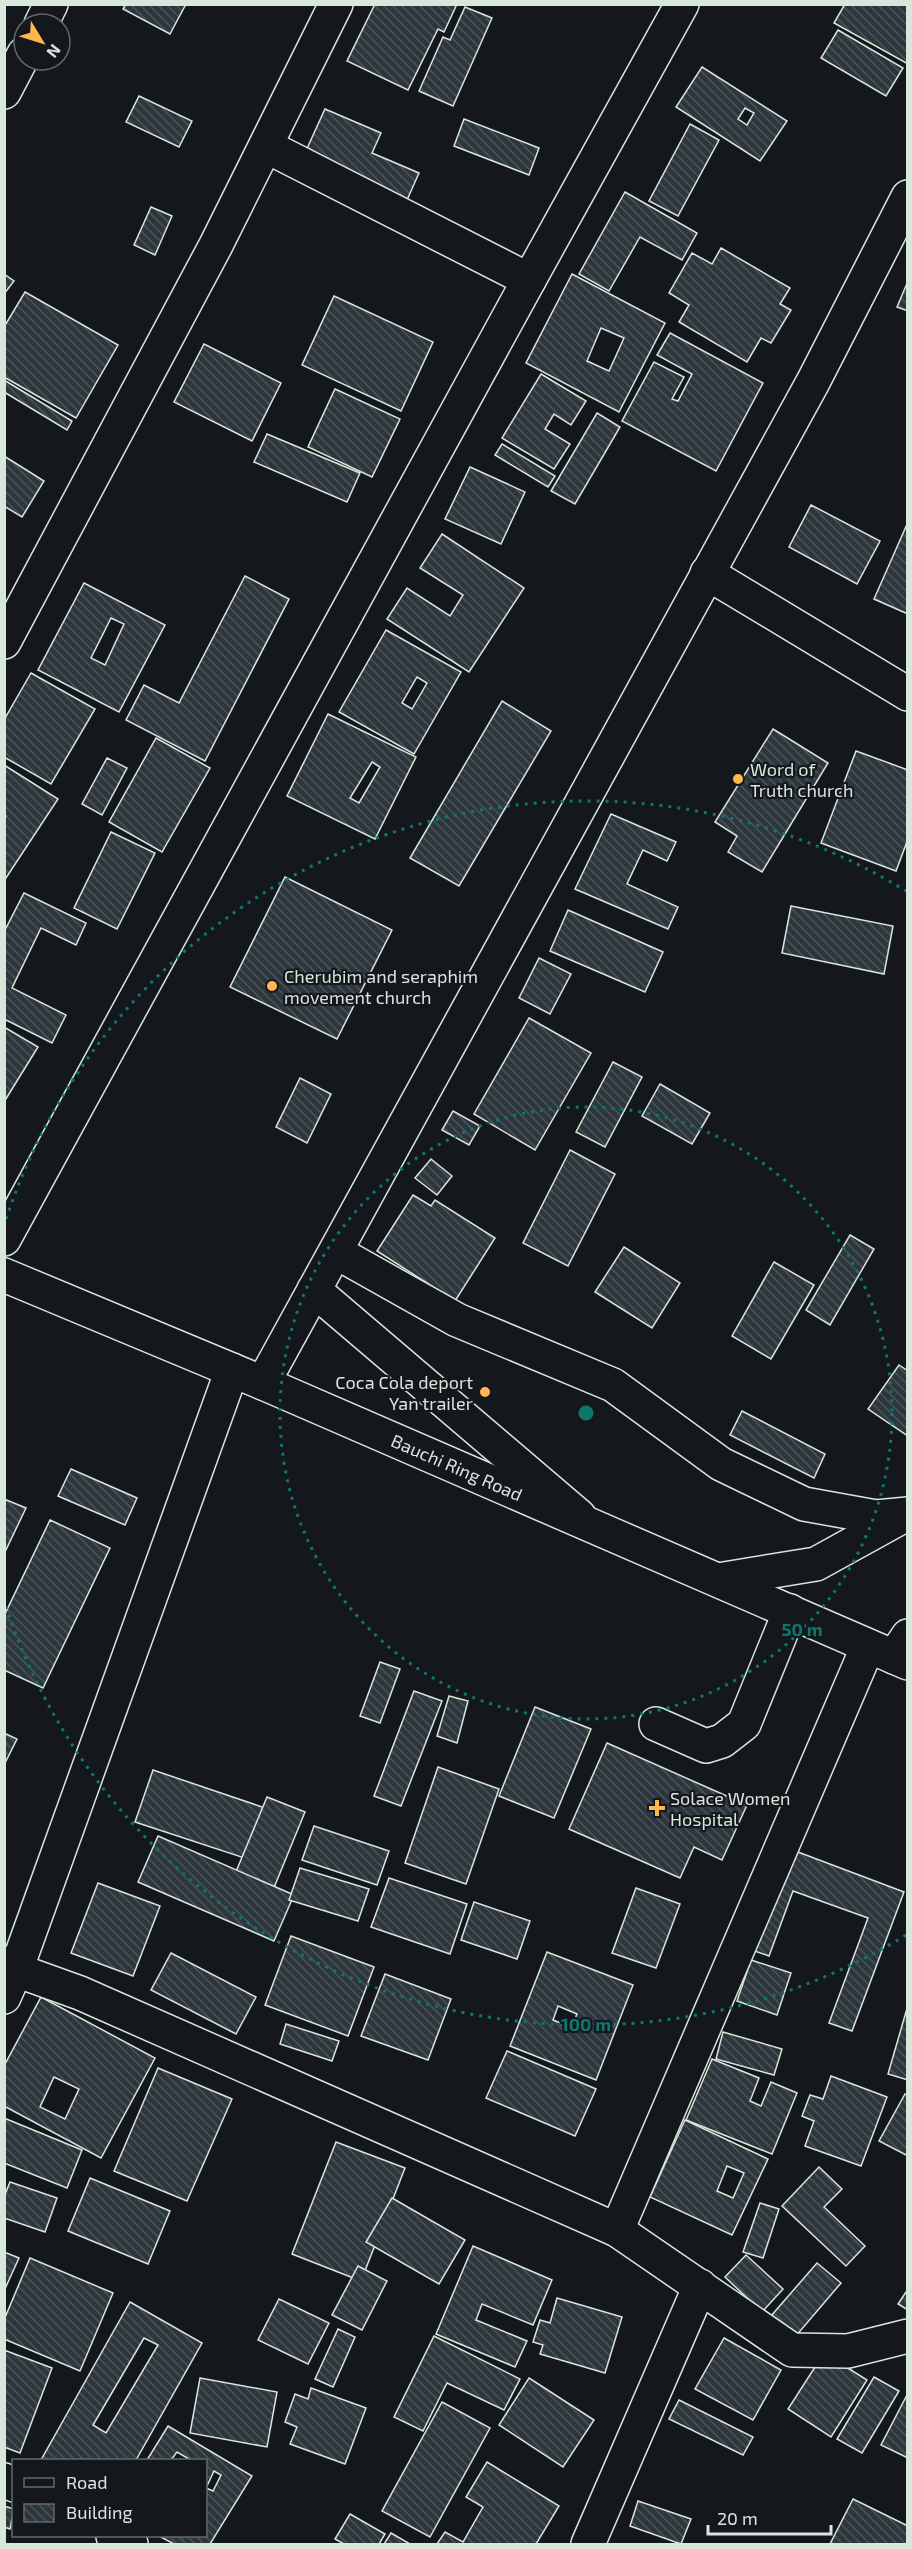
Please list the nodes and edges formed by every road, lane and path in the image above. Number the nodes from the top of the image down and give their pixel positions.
1 (336, 4) edge
2 (682, 4) edge
3 (12, 67) edge
4 (4, 92) edge
5 (266, 146) junction
6 (908, 197) edge
7 (529, 280) junction
8 (707, 573) junction
9 (4, 642) edge
10 (908, 694) edge
11 (4, 1239) edge
12 (336, 1252) junction
13 (4, 1275) edge
14 (314, 1290) junction
15 (232, 1370) junction
16 (263, 1383) junction
17 (908, 1514) edge
18 (588, 1523) junction
19 (718, 1580) junction
20 (790, 1611) junction
21 (894, 1650) edge
22 (656, 1724) dead end
23 (8, 1977) edge
24 (617, 2230) junction
25 (700, 2286) junction
26 (908, 2336) edge
27 (117, 2537) edge
28 (131, 2544) edge
29 (588, 2544) edge

1 - 5 street
2 - 7 street
3 - 4 street
5 - 7 street
5 - 9 street
6 - 8 street
7 - 11 street
8 - 10 street
8 - 12 street
12 - 14 street
12 - 17 street
13 - 15 street, Bauchi Ring Road
14 - 16 street
14 - 18 street
15 - 16 street, Bauchi Ring Road
15 - 23 street
16 - 18 street, Bauchi Ring Road
17 - 19 street
18 - 19 street, Bauchi Ring Road
19 - 20 street, Bauchi Ring Road
20 - 21 street, Bauchi Ring Road
20 - 22 street
21 - 24 street
23 - 24 street
24 - 25 street
25 - 26 street
25 - 29 street
27 - 28 street

